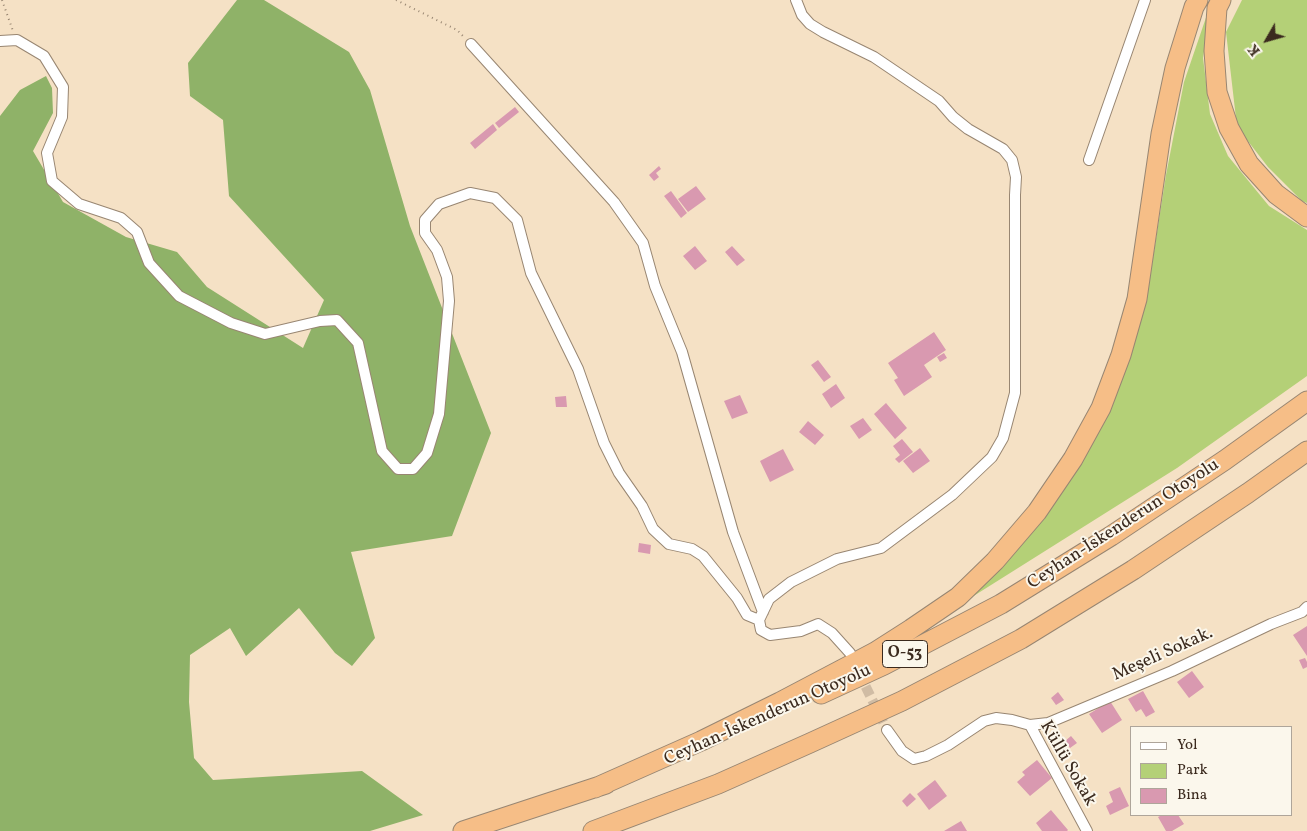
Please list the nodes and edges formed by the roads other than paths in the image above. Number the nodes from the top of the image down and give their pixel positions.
1 (796, 0) edge
2 (1145, 0) edge
3 (1198, 0) edge
4 (1221, 0) edge
5 (0, 40) edge
6 (471, 44) road end
7 (1089, 160) dead end
8 (1307, 217) edge
9 (1307, 401) edge
10 (1307, 451) edge
11 (1307, 607) edge
12 (761, 616) junction
13 (850, 652) dead end
14 (1030, 725) junction
15 (887, 730) tunnel mouth
16 (595, 788) junction
17 (463, 831) edge
18 (593, 831) edge
19 (1087, 831) edge

1 - 12 street
2 - 7 street
3 - 16 highway
4 - 8 highway
5 - 12 street
6 - 12 street
9 - 16 highway, Ceyhan-İskenderun Otoyolu / O-53
10 - 18 highway, O-53
11 - 14 street, Meşeli Sokak.
12 - 13 street
14 - 15 street, Küllü Sokak
14 - 19 street, Küllü Sokak
16 - 17 highway, Ceyhan-İskenderun Otoyolu / O-53

